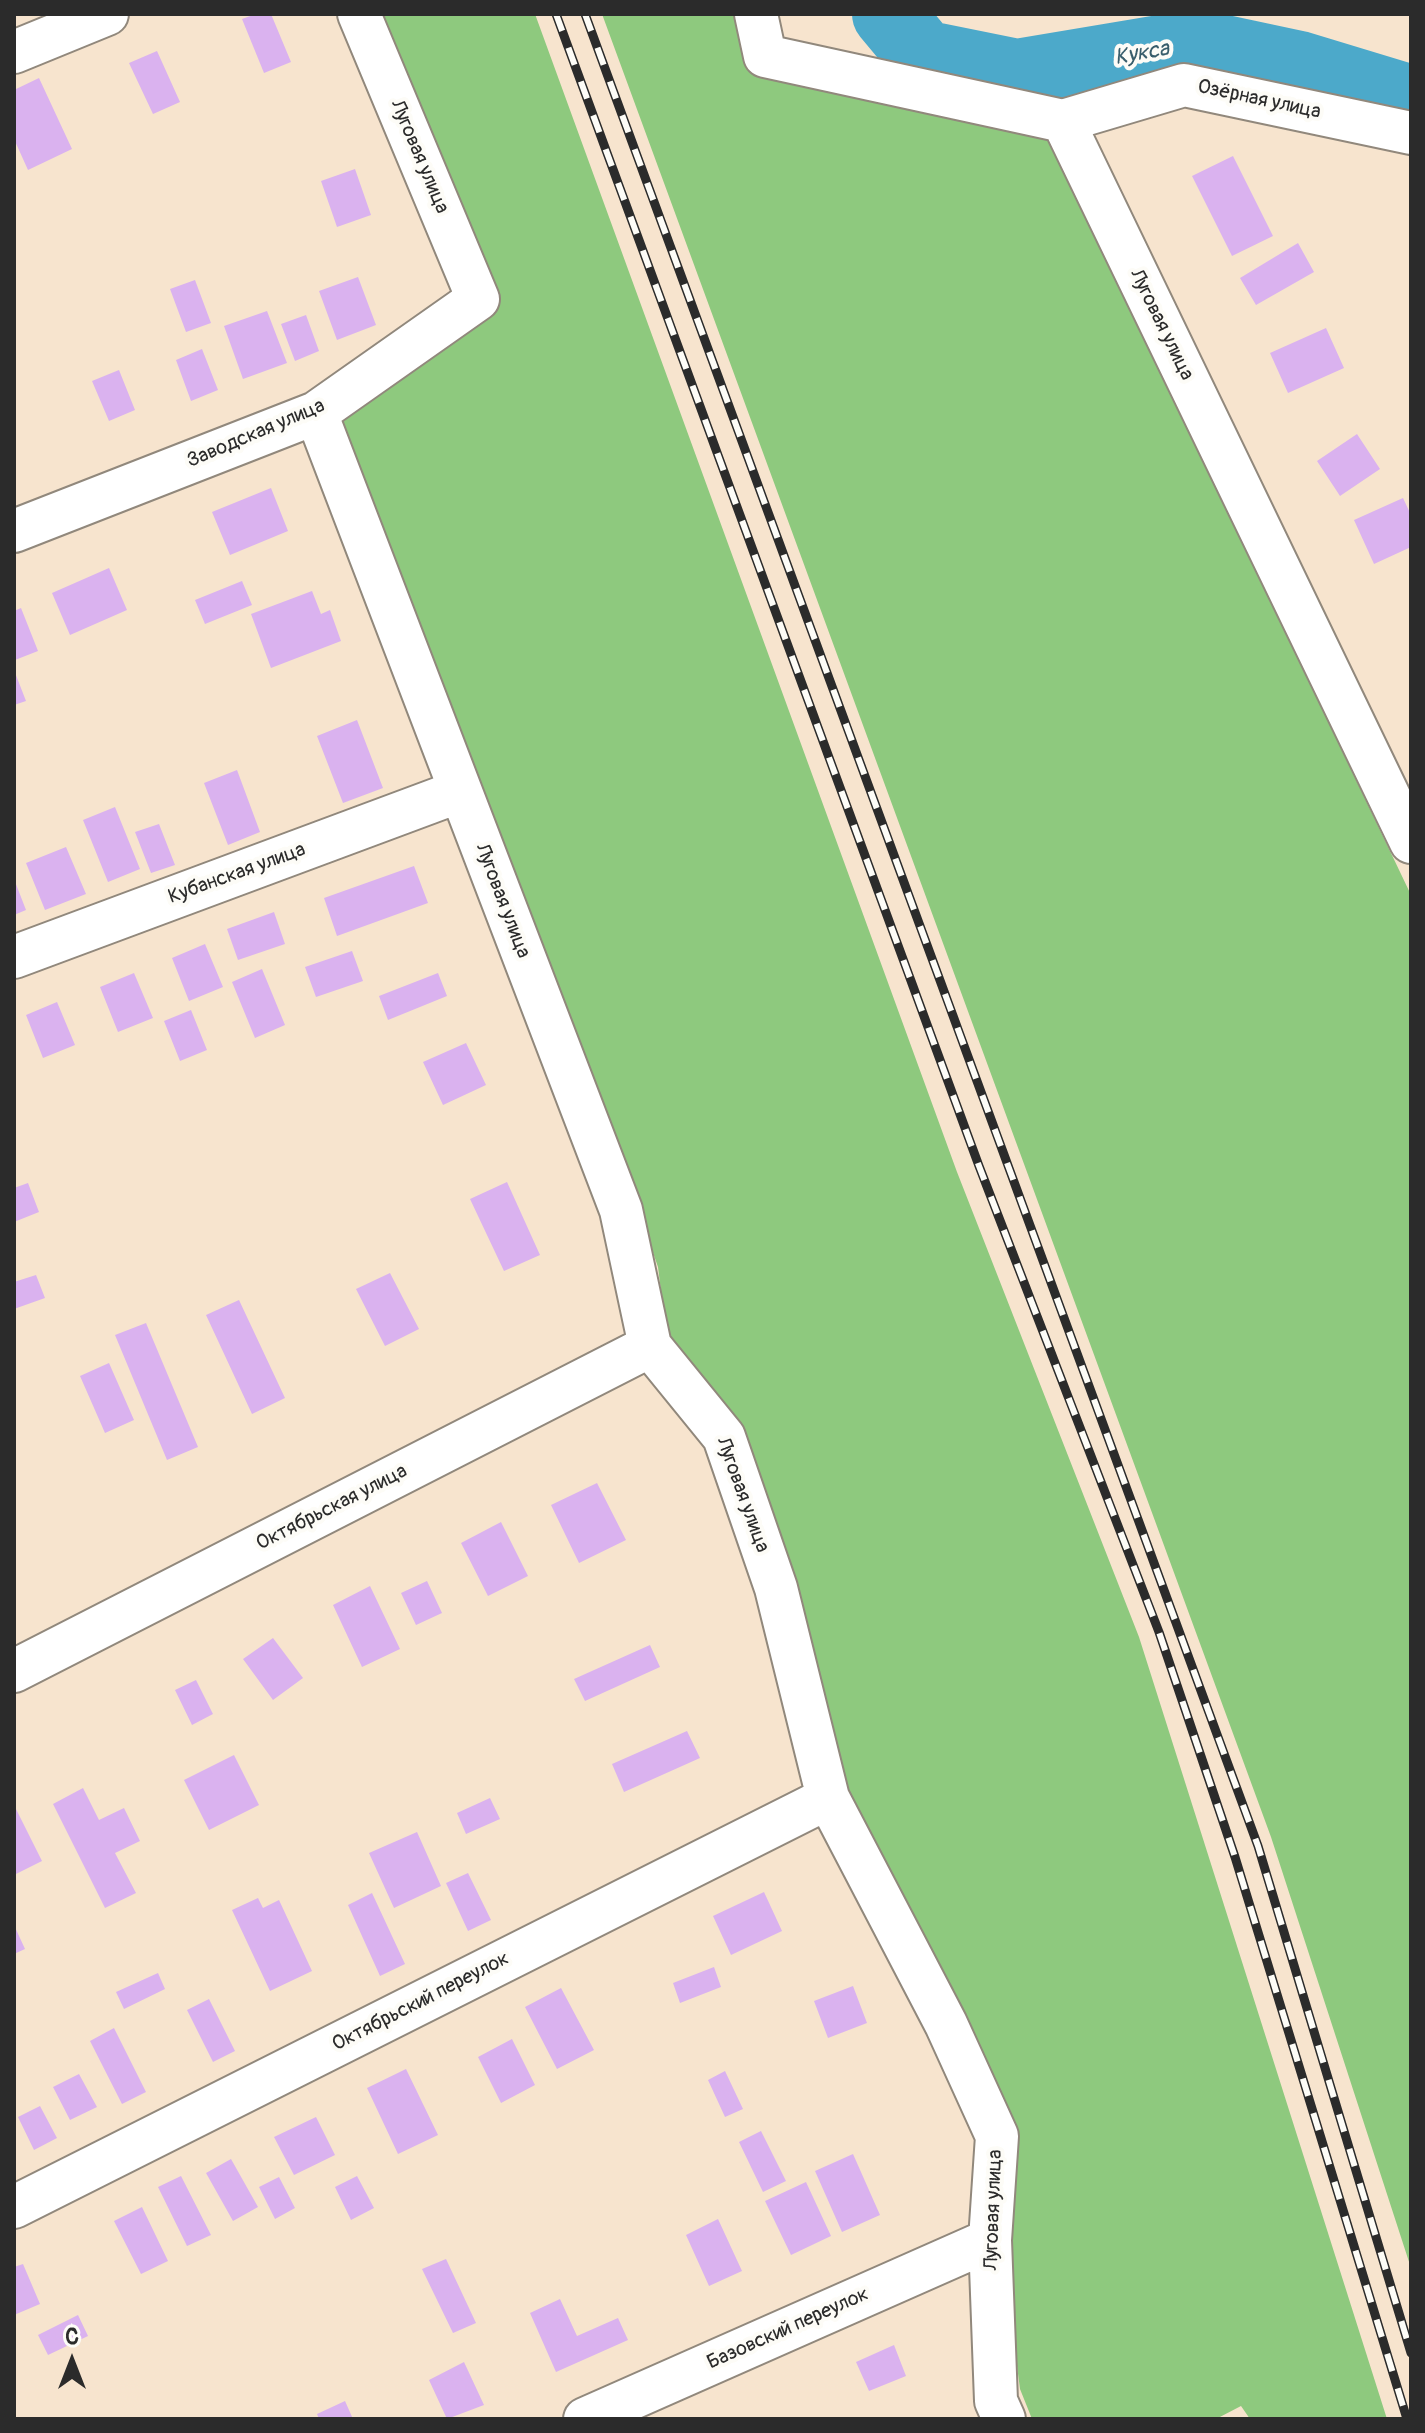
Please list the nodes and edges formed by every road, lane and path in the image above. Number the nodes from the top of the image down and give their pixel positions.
1 (107, 14) edge
2 (359, 14) edge
3 (756, 14) edge
4 (14, 52) edge
5 (1063, 121) junction
6 (1411, 133) edge
7 (478, 299) joint
8 (316, 413) junction
9 (14, 531) edge
10 (460, 791) junction
11 (1411, 842) edge
12 (14, 957) edge
13 (650, 1346) junction
14 (14, 1671) edge
15 (828, 1798) junction
16 (14, 2207) edge
17 (990, 2240) junction
18 (585, 2419) edge
19 (1004, 2419) edge

1 - 4 street
2 - 7 street, Луговая улица
3 - 5 street
5 - 6 street, Озёрная улица
5 - 11 street, Луговая улица
7 - 8 street, Заводская улица
8 - 9 street, Заводская улица
8 - 10 street, Луговая улица
10 - 12 street, Кубанская улица
10 - 13 street, Луговая улица
13 - 14 street, Октябрьская улица
13 - 15 street, Луговая улица
15 - 16 street, Октябрьский переулок
15 - 17 street, Луговая улица
17 - 18 street, Базовский переулок
17 - 19 street, Луговая улица

